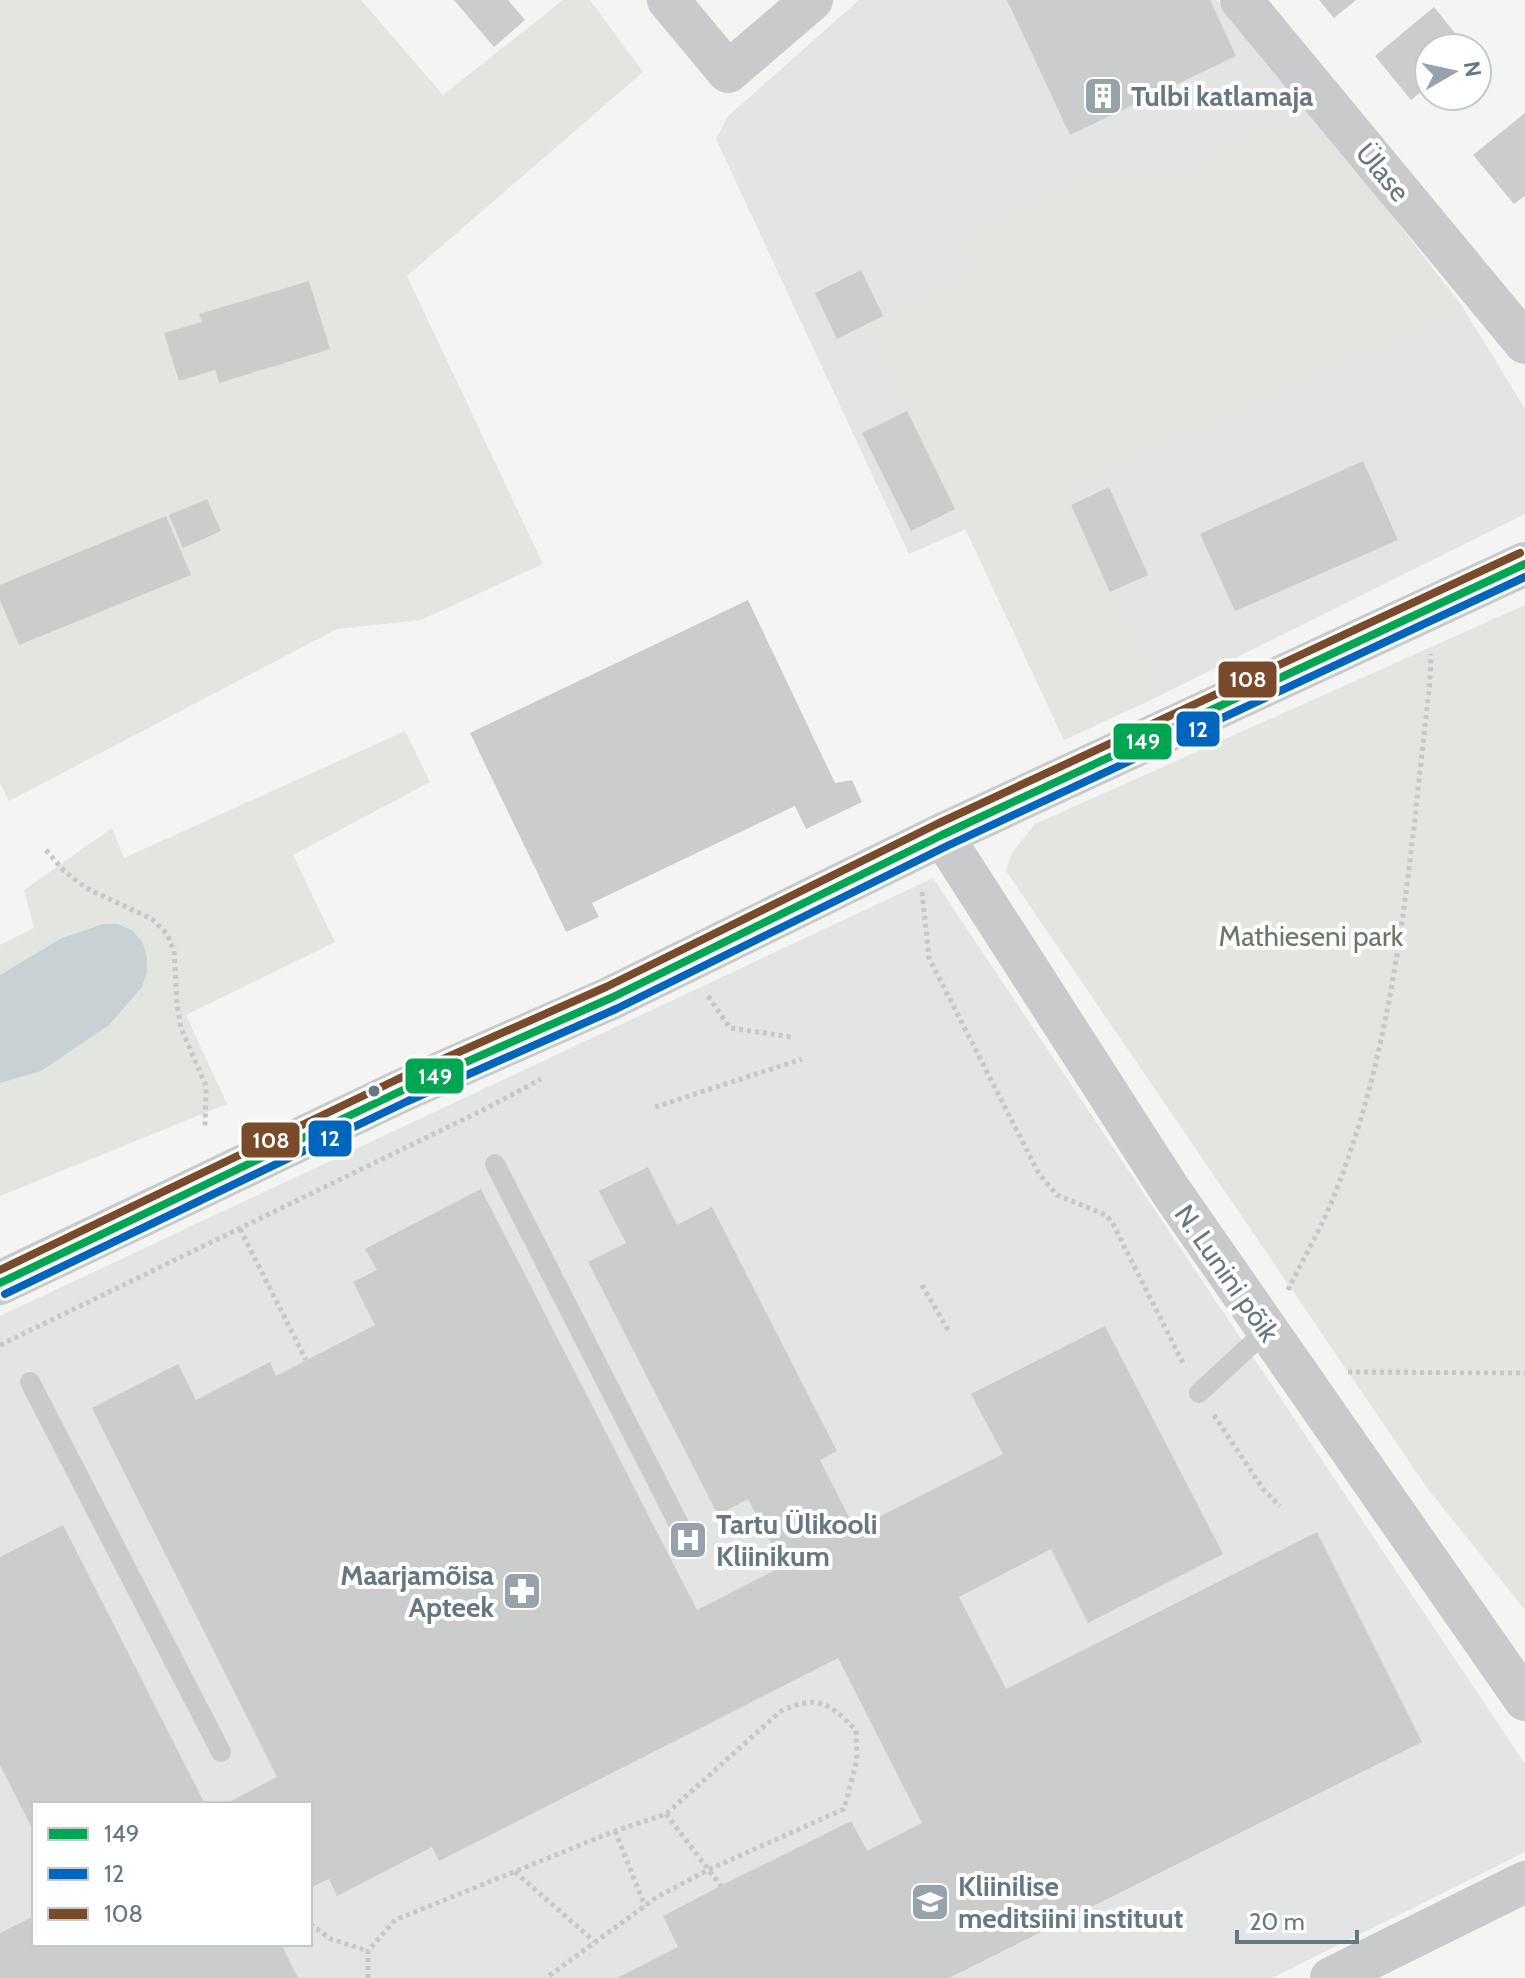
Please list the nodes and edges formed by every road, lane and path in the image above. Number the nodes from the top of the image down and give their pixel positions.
1 (668, 0) edge
2 (812, 0) edge
3 (1241, 0) edge
4 (1525, 343) edge
5 (1525, 564) edge
6 (1431, 609) junction
7 (942, 835) junction
8 (46, 850) dead end
9 (908, 899) dead end
10 (694, 1001) dead end
11 (791, 1037) dead end
12 (802, 1059) dead end
13 (544, 1077) dead end
14 (655, 1107) dead end
15 (205, 1126) dead end
16 (495, 1164) dead end
17 (240, 1229) junction
18 (0, 1283) edge
19 (922, 1285) dead end
20 (948, 1330) dead end
21 (1267, 1330) junction
22 (0, 1345) edge
23 (306, 1360) dead end
24 (1295, 1371) junction
25 (1525, 1373) edge
26 (30, 1382) dead end
27 (1199, 1393) junction
28 (1280, 1506) dead end
29 (689, 1544) dead end
30 (1525, 1700) edge
31 (221, 1752) dead end
32 (666, 1814) junction
33 (615, 1831) junction
34 (710, 1869) junction
35 (515, 1872) junction
36 (1525, 1882) edge
37 (721, 1886) dead end
38 (645, 1906) junction
39 (312, 1925) edge
40 (594, 1941) junction
41 (368, 1951) junction
42 (368, 1978) edge
43 (546, 1978) edge
44 (1331, 1978) edge

1 - 2 street
3 - 4 street, Ülase
5 - 6 street
6 - 7 street
6 - 21 path
7 - 18 street
7 - 21 street, N. Lunini põik
8 - 15 path
9 - 27 path
10 - 11 path
12 - 14 path
13 - 17 path
16 - 29 lane
17 - 22 path
17 - 23 path
19 - 20 path
21 - 24 street, N. Lunini põik
21 - 27 lane
24 - 25 path
24 - 30 street, N. Lunini põik
26 - 31 lane
27 - 28 path
32 - 33 path
32 - 34 path
32 - 34 path
33 - 35 path
33 - 38 path
34 - 37 path
34 - 38 path
35 - 40 path
35 - 41 path
36 - 44 street
38 - 40 path
39 - 41 path
40 - 43 path
41 - 42 path

